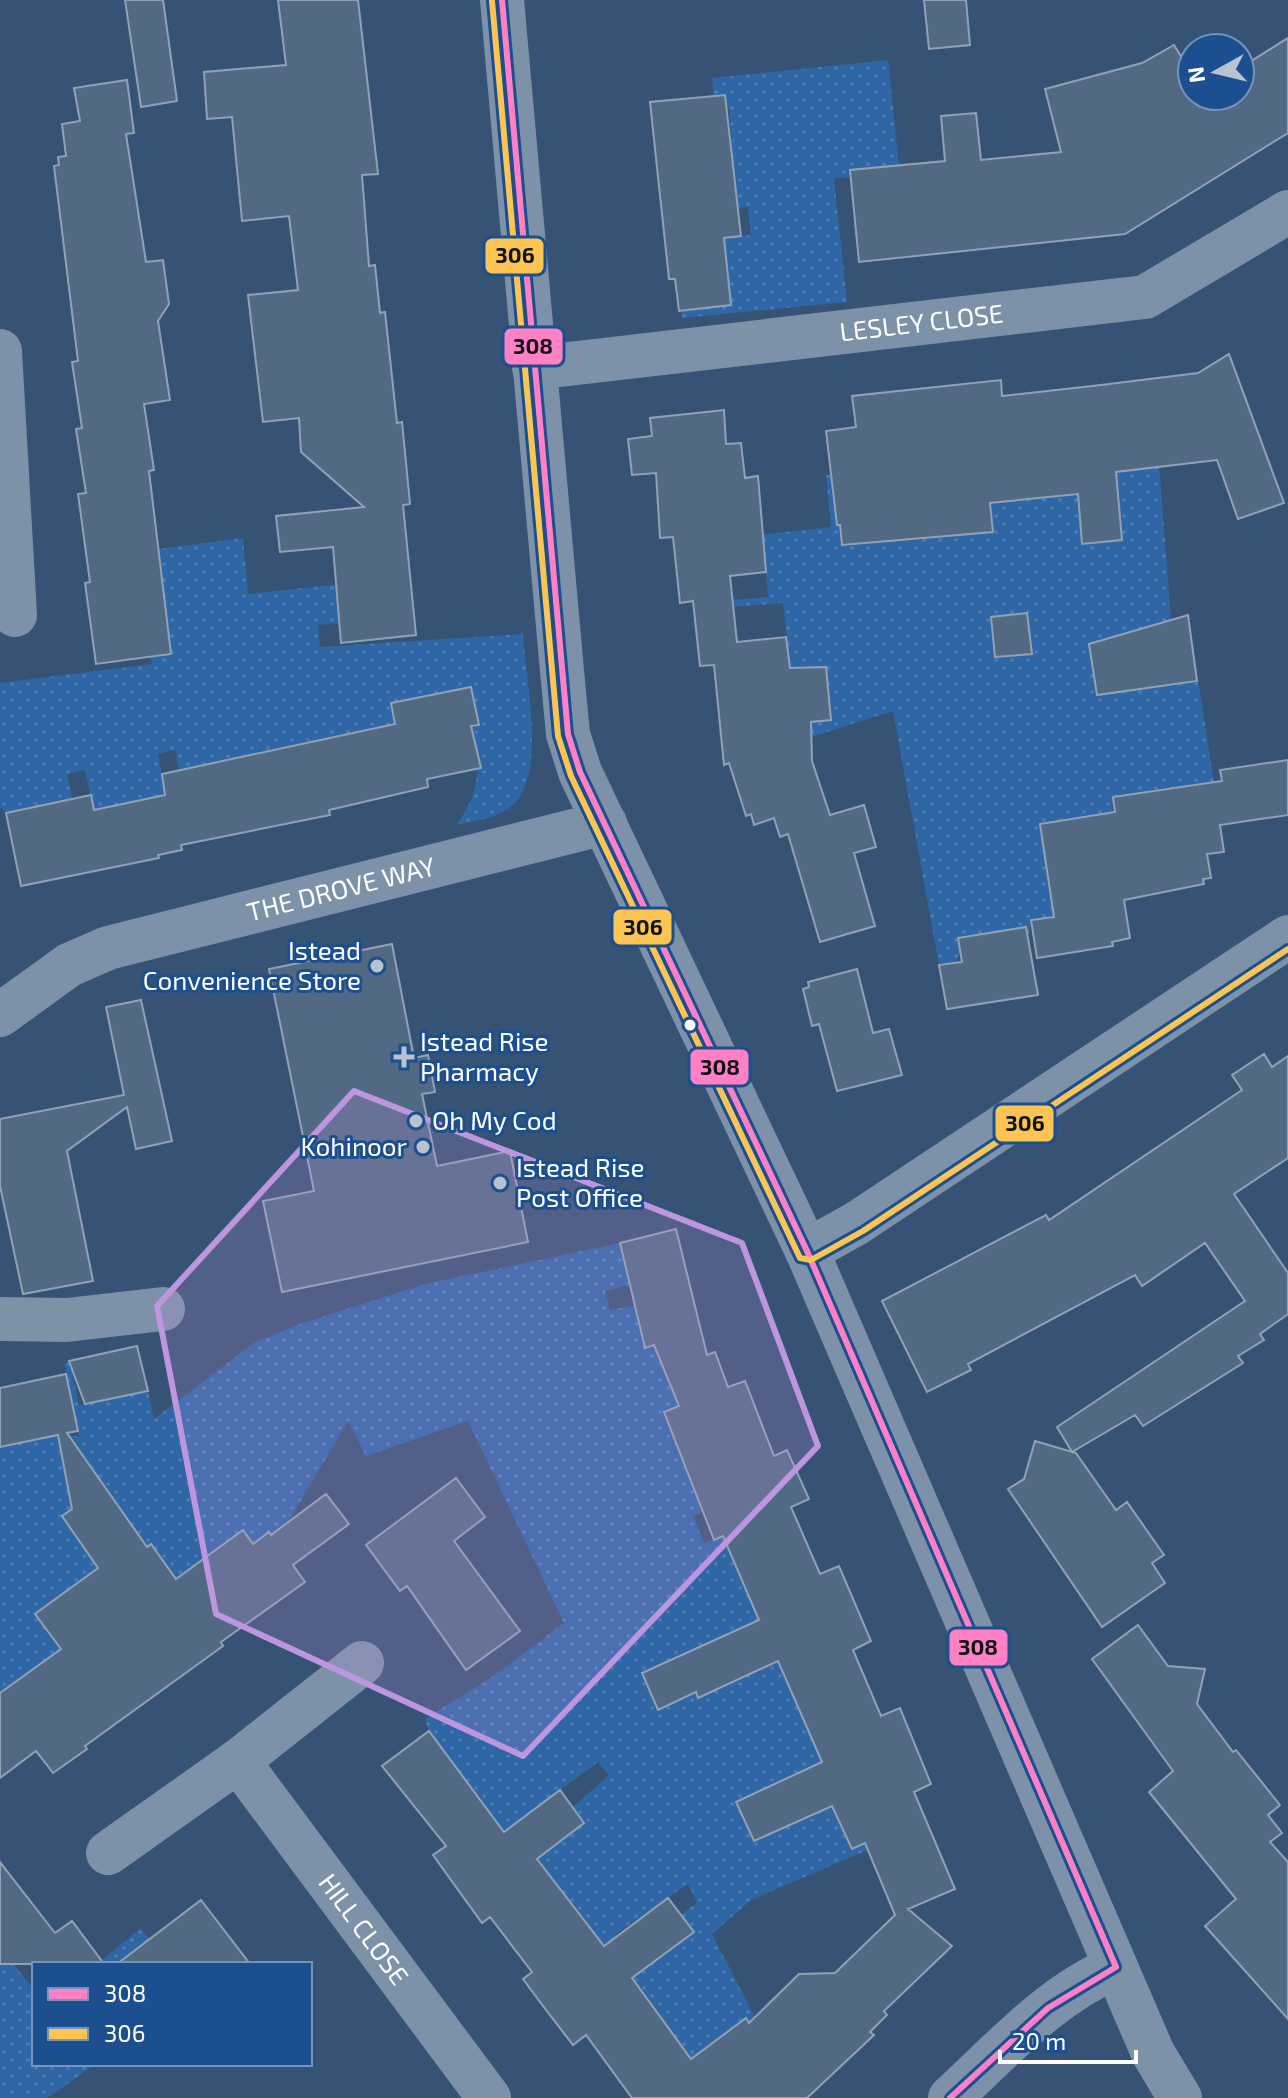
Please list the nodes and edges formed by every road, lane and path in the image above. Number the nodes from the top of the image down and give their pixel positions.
1 (502, 0) edge
2 (1288, 212) edge
3 (0, 351) edge
4 (534, 368) junction
5 (4, 484) edge
6 (15, 615) dead end
7 (605, 823) junction
8 (1288, 937) edge
9 (0, 1015) edge
10 (807, 1251) junction
11 (163, 1309) dead end
12 (0, 1319) edge
13 (362, 1663) dead end
14 (238, 1761) junction
15 (108, 1853) dead end
16 (1116, 1967) junction
17 (489, 2098) edge
18 (950, 2098) edge
19 (1180, 2098) edge

1 - 4 street
2 - 4 street, LESLEY CLOSE
3 - 5 street
4 - 7 street
5 - 6 street
7 - 9 street, THE DROVE WAY
7 - 10 street
8 - 10 street
10 - 16 street
11 - 12 street
13 - 14 street
14 - 15 street
14 - 17 street, HILL CLOSE
16 - 18 street
16 - 19 street

